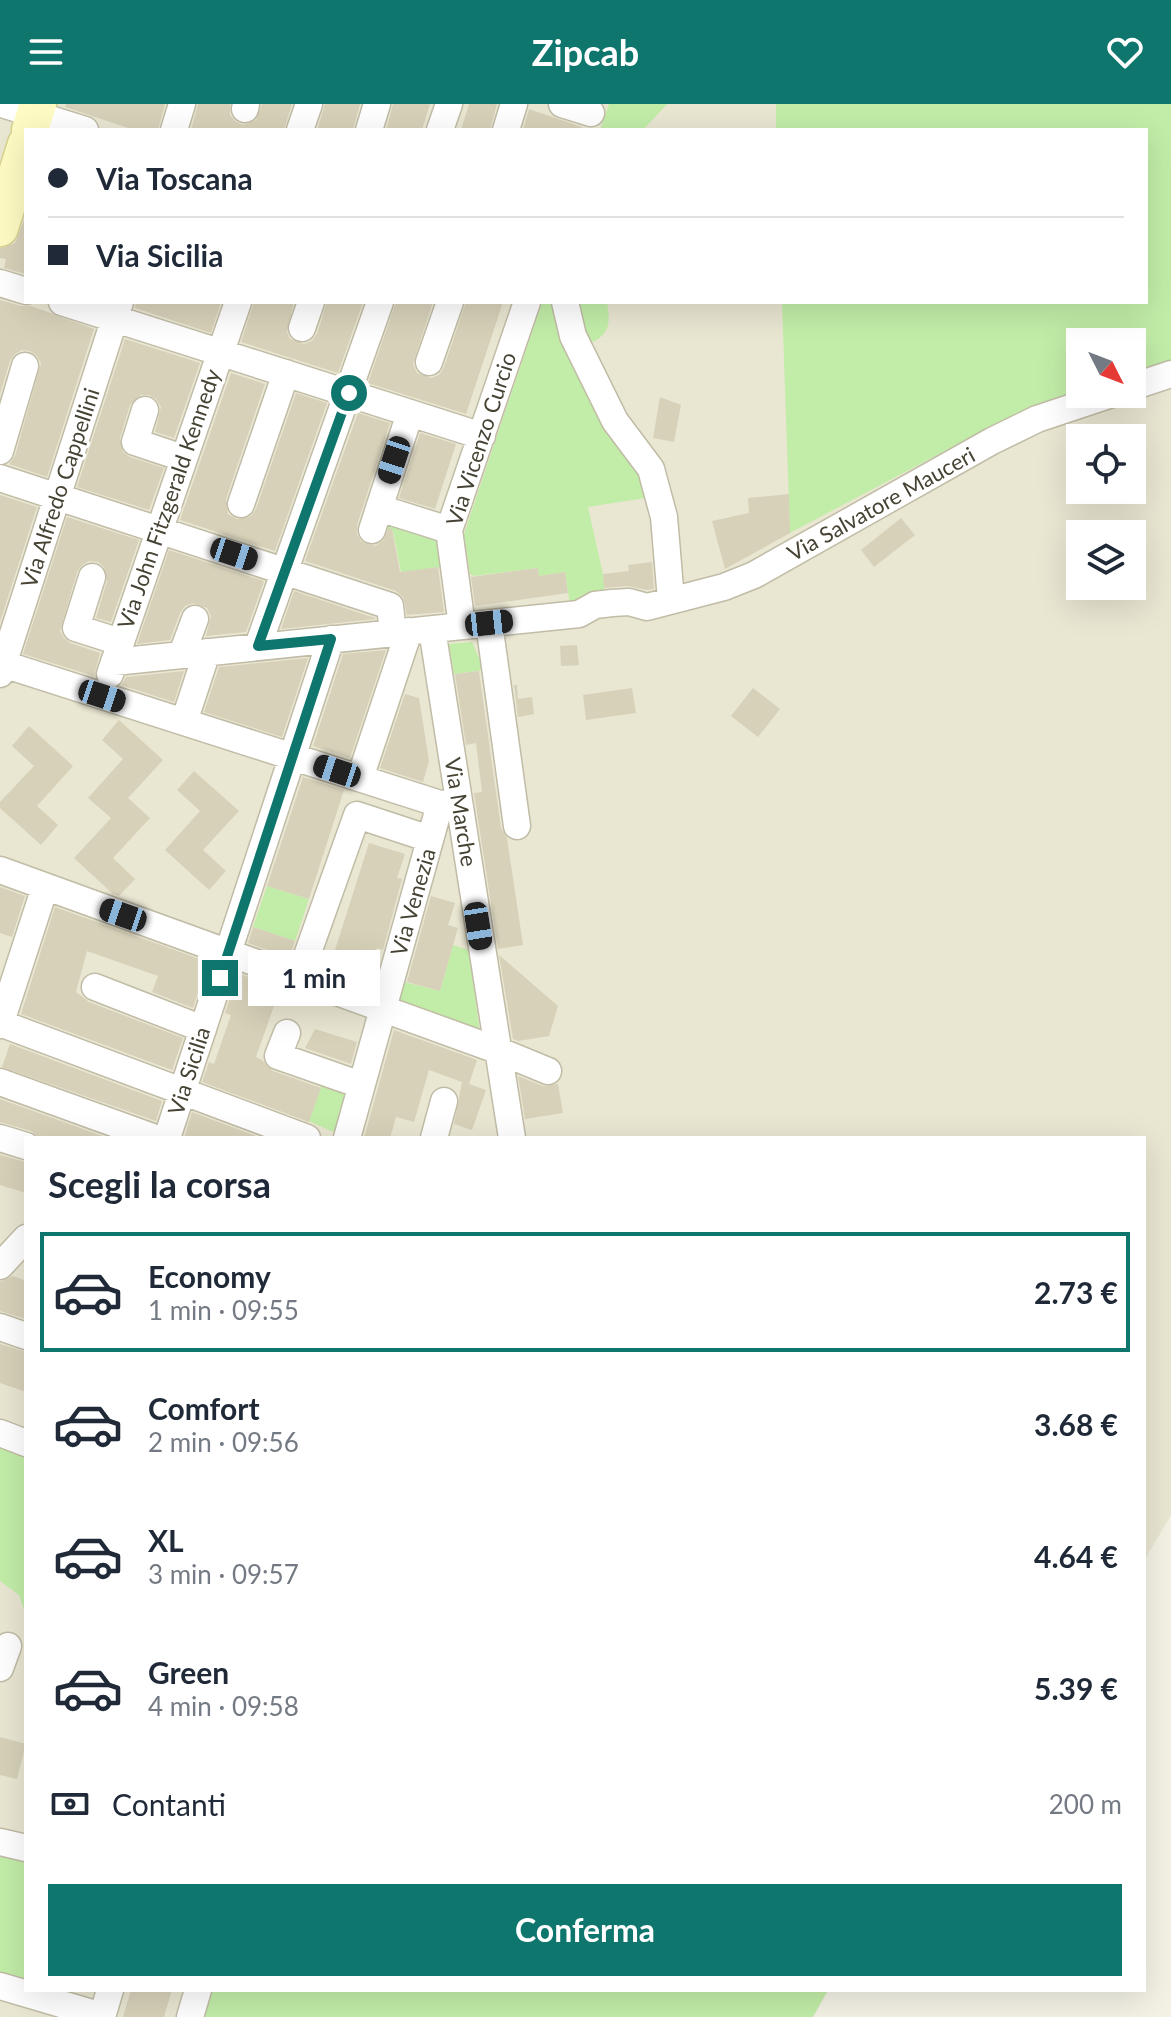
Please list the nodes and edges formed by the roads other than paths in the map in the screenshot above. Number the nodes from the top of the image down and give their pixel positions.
1 (182, 104) edge
2 (309, 104) edge
3 (377, 104) edge
4 (449, 104) edge
5 (514, 104) edge
6 (562, 104) edge
7 (590, 116) edge
8 (26, 119) edge
9 (74, 128) edge
10 (175, 128) edge
11 (301, 128) edge
12 (370, 128) edge
13 (441, 128) edge
14 (507, 128) edge
15 (0, 228) edge
16 (0, 283) edge
17 (24, 290) edge
18 (76, 304) edge
19 (237, 304) edge
20 (310, 304) edge
21 (379, 304) edge
22 (449, 304) edge
23 (526, 304) edge
24 (565, 304) edge
25 (117, 310) edge
26 (302, 328) dead end
27 (220, 352) junction
28 (429, 362) dead end
29 (25, 366) dead end
30 (286, 373) junction
31 (1171, 374) edge
32 (1146, 382) edge
33 (349, 393) junction
34 (1070, 408) edge
35 (145, 410) dead end
36 (410, 413) junction
37 (482, 436) junction
38 (0, 451) edge
39 (183, 458) junction
40 (0, 478) edge
41 (56, 497) junction
42 (241, 504) dead end
43 (159, 530) junction
44 (449, 530) junction
45 (284, 571) junction
46 (92, 577) dead end
47 (659, 604) junction
48 (195, 619) dead end
49 (489, 623) junction
50 (462, 626) junction
51 (411, 631) junction
52 (331, 639) junction
53 (258, 646) junction
54 (117, 652) junction
55 (194, 653) junction
56 (1, 667) edge
57 (102, 696) junction
58 (184, 722) junction
59 (291, 756) junction
60 (360, 778) junction
61 (450, 803) junction
62 (517, 826) dead end
63 (430, 839) junction
64 (0, 870) edge
65 (45, 887) junction
66 (228, 952) junction
67 (299, 978) junction
68 (95, 987) dead end
69 (383, 1009) junction
70 (0, 1023) edge
71 (203, 1029) junction
72 (287, 1033) dead end
73 (497, 1050) junction
74 (548, 1071) dead end
75 (0, 1082) edge
76 (361, 1085) junction
77 (183, 1092) junction
78 (444, 1101) dead end
79 (149, 1136) edge
80 (168, 1136) edge
81 (302, 1136) edge
82 (348, 1136) edge
83 (435, 1136) edge
84 (512, 1136) edge
85 (0, 1138) edge
86 (24, 1145) edge
87 (24, 1240) edge
88 (0, 1266) edge
89 (0, 1327) edge
90 (24, 1335) edge
91 (0, 1433) edge
92 (24, 1442) edge
93 (0, 1842) edge
94 (24, 1848) edge
95 (0, 1986) edge
96 (109, 1992) edge
97 (197, 1992) edge
98 (102, 2017) edge
99 (190, 2017) edge

1 - 10 street
2 - 11 street
3 - 12 street
4 - 13 street
5 - 14 street
6 - 7 street
8 - 9 street
8 - 15 street
16 - 17 street
18 - 25 street
19 - 27 street, Via John Fitzgerald Kennedy
20 - 26 street
21 - 33 street
22 - 28 street
23 - 37 street, Via Vicenzo Curcio
24 - 47 street
25 - 27 street
25 - 41 street, Via Alfredo Cappellini
27 - 30 street
27 - 39 street, Via John Fitzgerald Kennedy
29 - 38 street
30 - 33 street
30 - 42 street
31 - 32 street
33 - 36 street
33 - 45 street
34 - 47 street, Via Salvatore Mauceri
35 - 39 street
36 - 37 street
36 - 44 street
37 - 44 street, Via Vicenzo Curcio
39 - 43 street, Via John Fitzgerald Kennedy
40 - 41 street
41 - 43 street
41 - 56 street, Via Alfredo Cappellini
43 - 45 street
43 - 54 street, Via John Fitzgerald Kennedy
44 - 50 street, Via Vicenzo Curcio
45 - 51 street, Via Marche
45 - 53 street
46 - 54 street
47 - 49 street, Via Salvatore Mauceri
48 - 55 street
49 - 50 street
49 - 62 street
50 - 51 street
51 - 52 street
51 - 60 street
51 - 61 street, Via Marche
52 - 53 street
52 - 59 street, Via Sicilia
53 - 55 street
54 - 55 street
54 - 57 street, Via John Fitzgerald Kennedy
55 - 58 street
56 - 57 street
57 - 58 street
58 - 59 street
59 - 60 street
59 - 66 street, Via Sicilia
60 - 61 street
61 - 63 street, Via Venezia
61 - 73 street, Via Marche
63 - 67 street
63 - 69 street, Via Venezia
64 - 65 street
65 - 66 street
65 - 70 street
66 - 67 street
66 - 71 street, Via Sicilia
67 - 69 street
68 - 71 street
69 - 73 street
69 - 76 street, Via Venezia
70 - 77 street
71 - 77 street, Via Sicilia
72 - 76 street
73 - 74 street
73 - 84 street, Via Marche
75 - 79 street
76 - 82 street, Via Venezia
77 - 80 street, Via Sicilia
77 - 81 street
78 - 83 street
85 - 86 street
87 - 88 street
89 - 90 street
91 - 92 street
93 - 94 street
95 - 98 street
96 - 98 street
97 - 99 street

